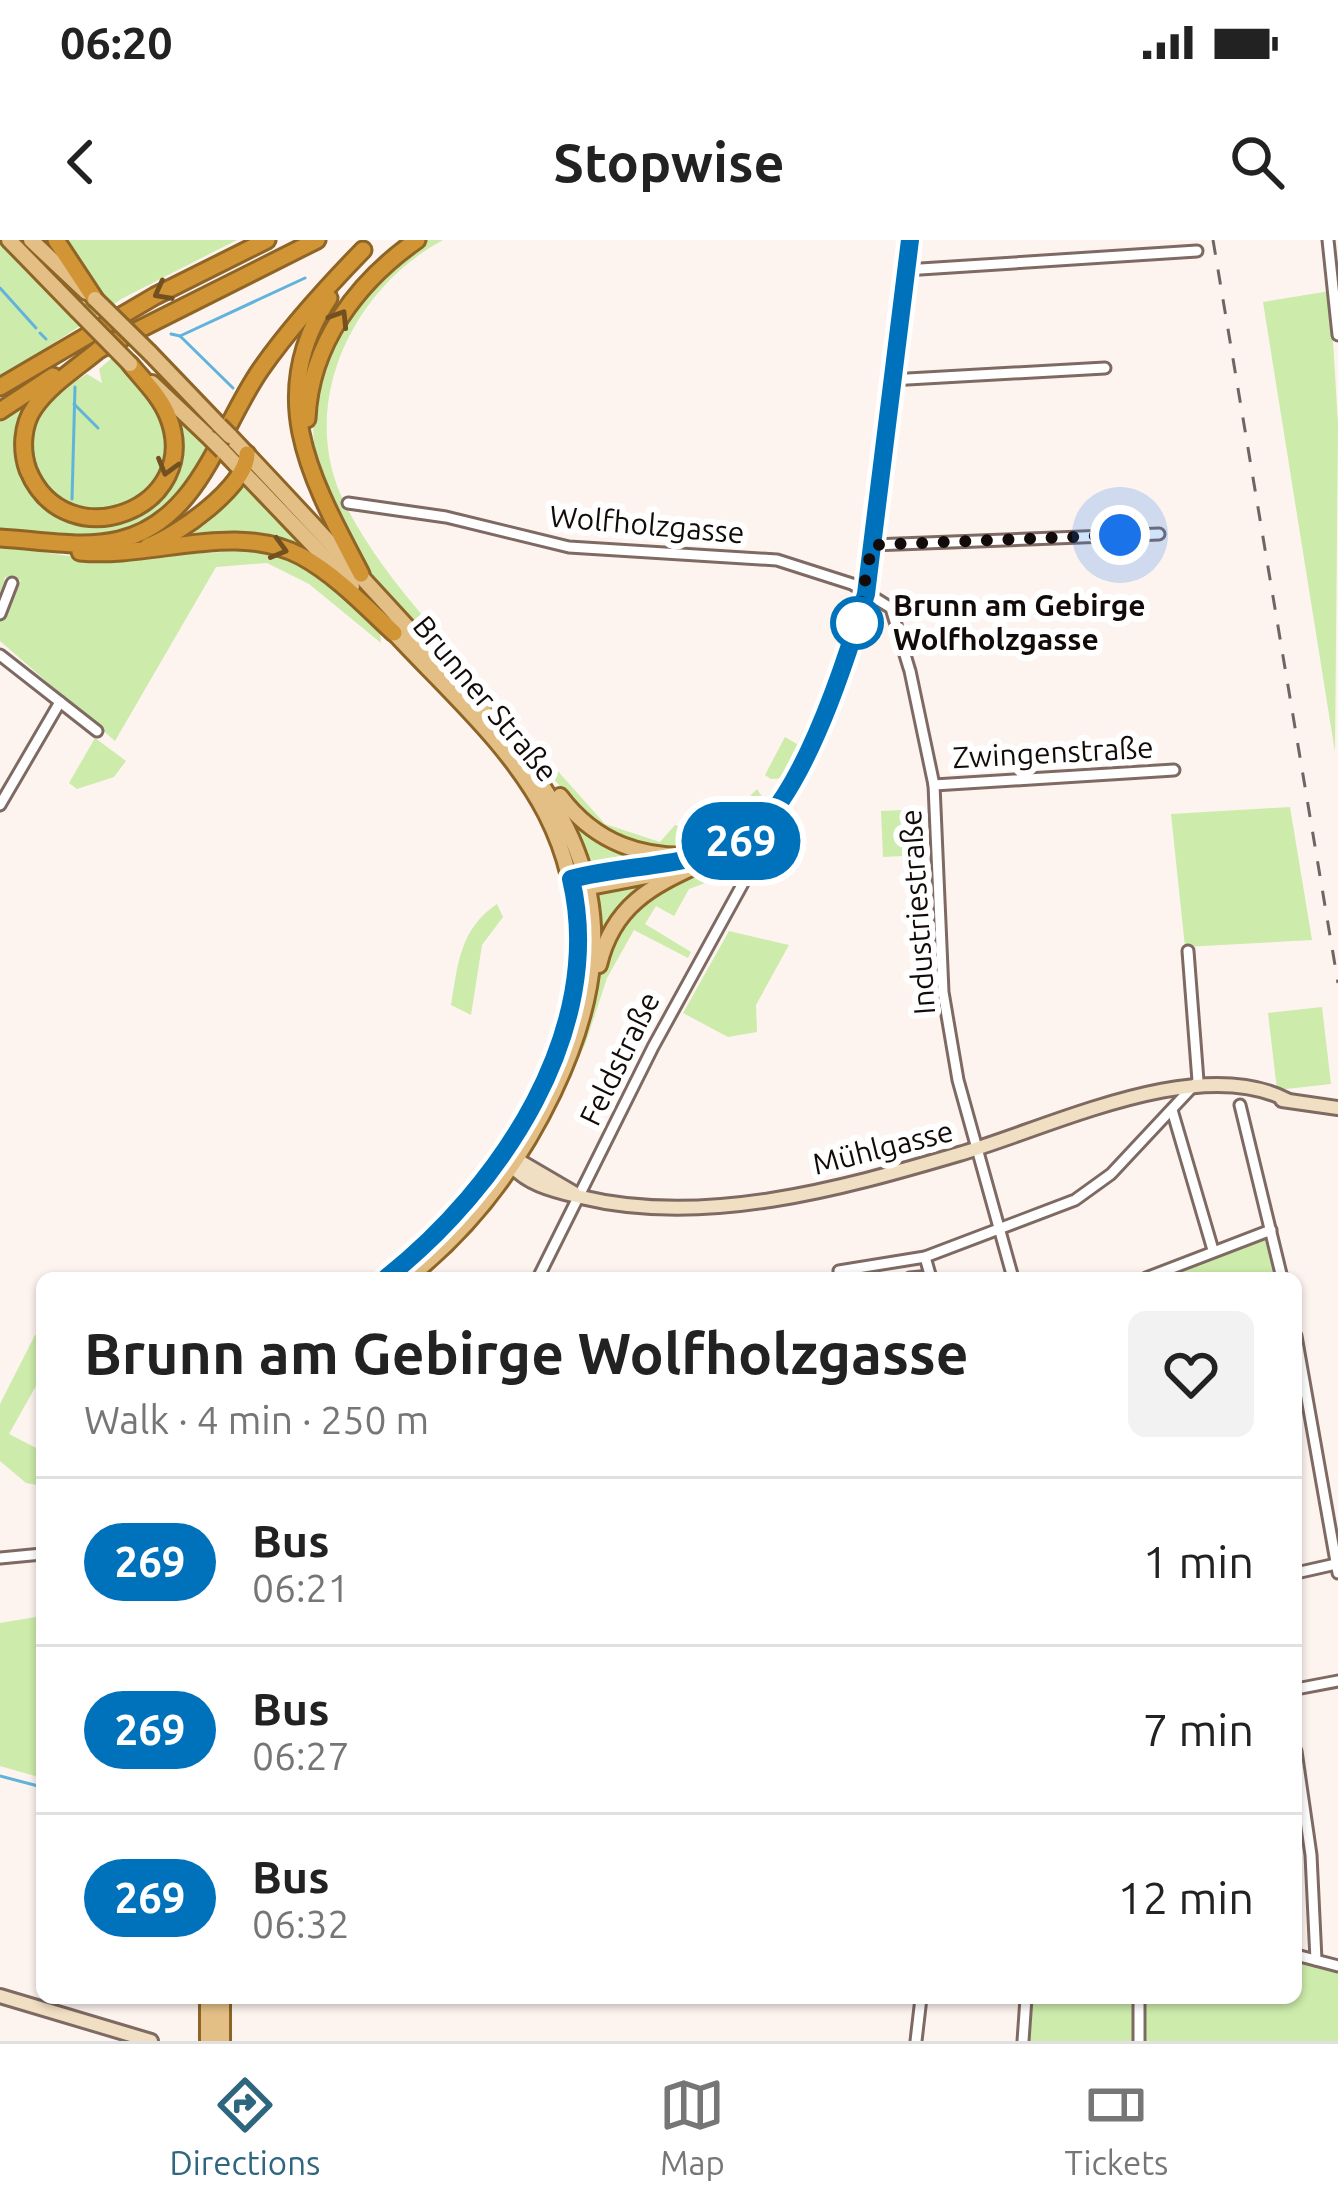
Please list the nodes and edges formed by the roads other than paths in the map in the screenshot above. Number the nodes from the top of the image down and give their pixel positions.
1 (9, 240) edge
2 (31, 240) edge
3 (56, 240) edge
4 (267, 240) edge
5 (317, 240) edge
6 (417, 240) edge
7 (910, 240) edge
8 (1328, 240) edge
9 (367, 245) edge
10 (1198, 251) dead end
11 (904, 270) junction
12 (1336, 285) edge
13 (95, 299) junction
14 (1338, 334) edge
15 (102, 347) junction
16 (130, 364) junction
17 (1105, 368) dead end
18 (890, 380) junction
19 (0, 387) edge
20 (0, 411) edge
21 (221, 438) junction
22 (245, 463) junction
23 (308, 470) junction
24 (348, 503) dead end
25 (1159, 534) dead end
26 (0, 539) edge
27 (872, 545) junction
28 (122, 554) junction
29 (361, 574) junction
30 (12, 584) dead end
31 (866, 594) junction
32 (0, 614) edge
33 (394, 633) junction
34 (0, 655) edge
35 (60, 702) junction
36 (494, 720) junction
37 (97, 731) dead end
38 (1174, 770) dead end
39 (934, 784) junction
40 (0, 806) edge
41 (738, 844) junction
42 (705, 857) junction
43 (582, 882) junction
44 (1188, 951) dead end
45 (590, 986) junction
46 (1192, 1089) junction
47 (1240, 1105) dead end
48 (1333, 1107) edge
49 (1172, 1111) junction
50 (974, 1150) junction
51 (510, 1158) junction
52 (580, 1197) junction
53 (995, 1226) junction
54 (1270, 1230) junction
55 (1213, 1250) junction
56 (926, 1257) junction
57 (839, 1271) dead end
58 (392, 1272) edge
59 (415, 1272) edge
60 (541, 1272) edge
61 (929, 1272) edge
62 (1011, 1272) edge
63 (1160, 1272) edge
64 (1280, 1272) edge
65 (1302, 1376) edge
66 (36, 1555) edge
67 (0, 1558) edge
68 (1337, 1568) edge
69 (1302, 1572) edge
70 (1338, 1681) edge
71 (1302, 1688) edge
72 (1302, 1790) edge
73 (1302, 1956) edge
74 (1316, 1960) junction
75 (1338, 1966) edge
76 (0, 1996) edge
77 (208, 2004) edge
78 (222, 2004) edge
79 (920, 2004) edge
80 (1026, 2004) edge
81 (1138, 2004) edge
82 (151, 2041) edge
83 (208, 2041) edge
84 (222, 2041) edge
85 (916, 2041) edge
86 (1023, 2041) edge
87 (1139, 2041) edge

1 - 16 main road, Brunner Straße, bridge
2 - 13 main road, Brunner Straße
3 - 13 highway
4 -> 19 highway
5 - 15 highway
23 -> 6 highway
7 - 11 main road
8 - 12 street
9 - 23 highway
9 - 26 highway
10 - 11 street
11 - 18 main road
12 - 14 street
13 - 21 main road, Brunner Straße, bridge
16 -> 15 highway
15 - 20 highway
16 - 21 main road, Brunner Straße
17 - 18 street
18 - 27 main road
21 - 22 main road, Brunner Straße
22 - 28 highway
22 - 29 main road, Brunner Straße
22 - 33 main road, Brunner Straße
23 - 29 highway
24 - 31 street, Wolfholzgasse
25 - 27 street
26 - 28 highway
27 - 31 main road
28 -> 33 highway
29 - 36 main road, Brunner Straße
30 - 32 street
31 - 39 street, Industriestraße
31 - 41 main road
33 - 43 main road, Brunner Straße
34 - 35 street
35 - 37 street
35 - 40 street
36 - 42 main road
36 - 43 main road, Brunner Straße
38 - 39 street, Zwingenstraße
39 - 50 street, Industriestraße
41 - 42 main road
41 - 52 street, Feldstraße
42 - 43 main road
42 - 45 main road
43 - 45 main road, Brunner Straße
43 - 51 main road, Brunner Straße
44 - 46 street
45 - 51 main road, Brunner Straße
46 - 48 street, Mühlgasse
46 - 49 street
46 - 50 street, Mühlgasse
47 - 54 street
49 - 53 street
49 - 55 street
50 - 52 street, Mühlgasse
50 - 53 street, Industriestraße
51 - 52 street, Mühlgasse
51 - 58 main road, Brunner Straße
51 - 59 main road, Brunner Straße
52 - 60 street, Feldstraße
53 - 56 street
53 - 62 street, Industriestraße
54 - 55 street
54 - 64 street
55 - 63 street
56 - 57 street
56 - 61 street
65 - 68 street
66 - 67 street
68 - 69 street
70 - 71 street
72 - 74 street
73 - 74 street
74 - 75 street
76 - 82 street
77 - 83 main road
78 - 84 main road
79 - 85 street
80 - 86 street
81 - 87 street

